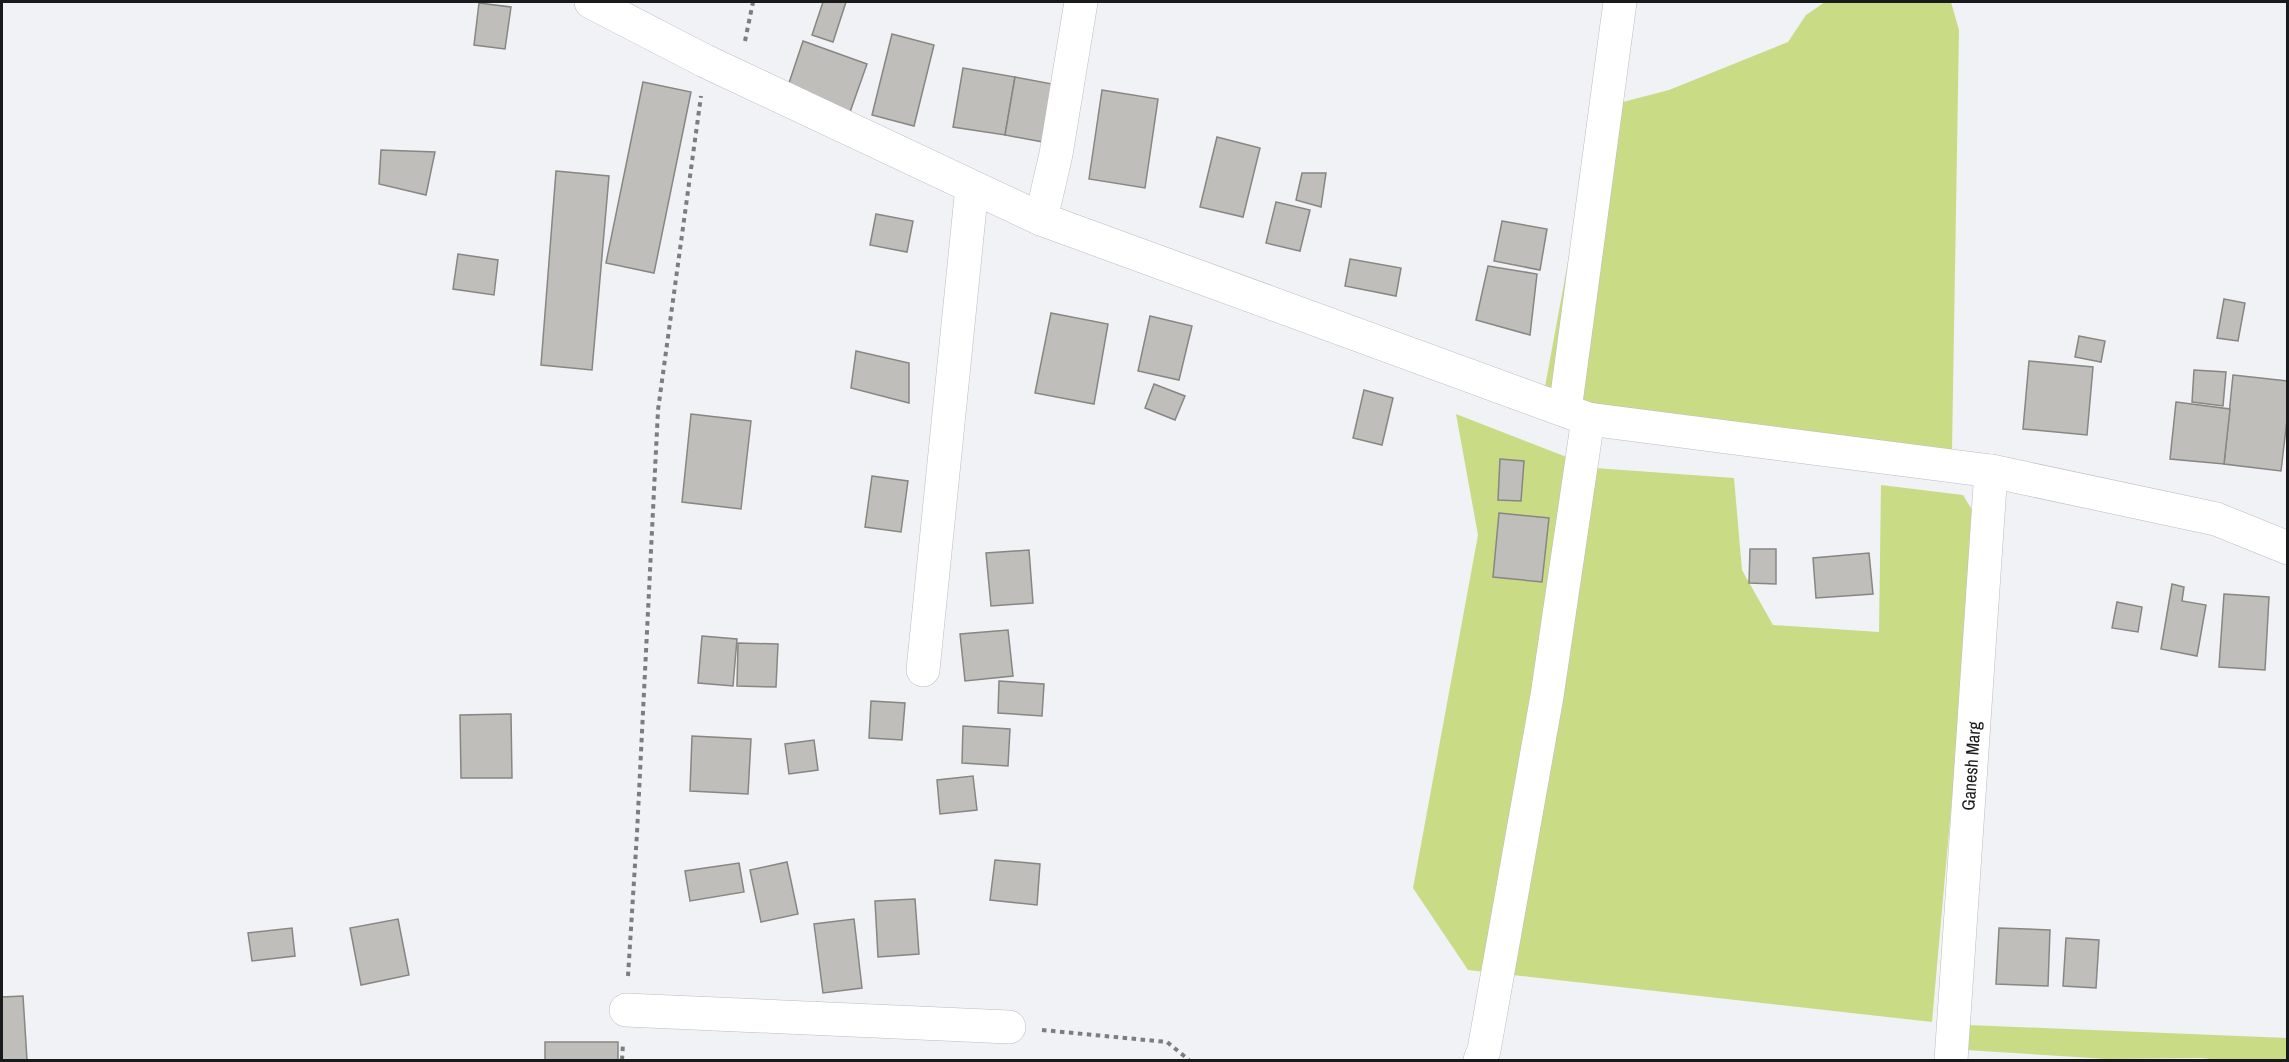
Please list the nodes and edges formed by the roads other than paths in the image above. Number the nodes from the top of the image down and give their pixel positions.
1 (591, 2) edge
2 (1081, 2) edge
3 (1620, 2) edge
4 (972, 187) junction
5 (1041, 219) junction
6 (1576, 415) junction
7 (1991, 471) junction
8 (2288, 548) edge
9 (922, 670) dead end
10 (626, 1010) road end
11 (1009, 1027) road end
12 (1480, 1060) edge
13 (1951, 1060) edge

1 - 4 street
2 - 5 street
3 - 6 street
4 - 5 street
4 - 9 street
5 - 6 street
6 - 7 street
6 - 12 street
7 - 8 street
7 - 13 street, Ganesh Marg
10 - 11 street

